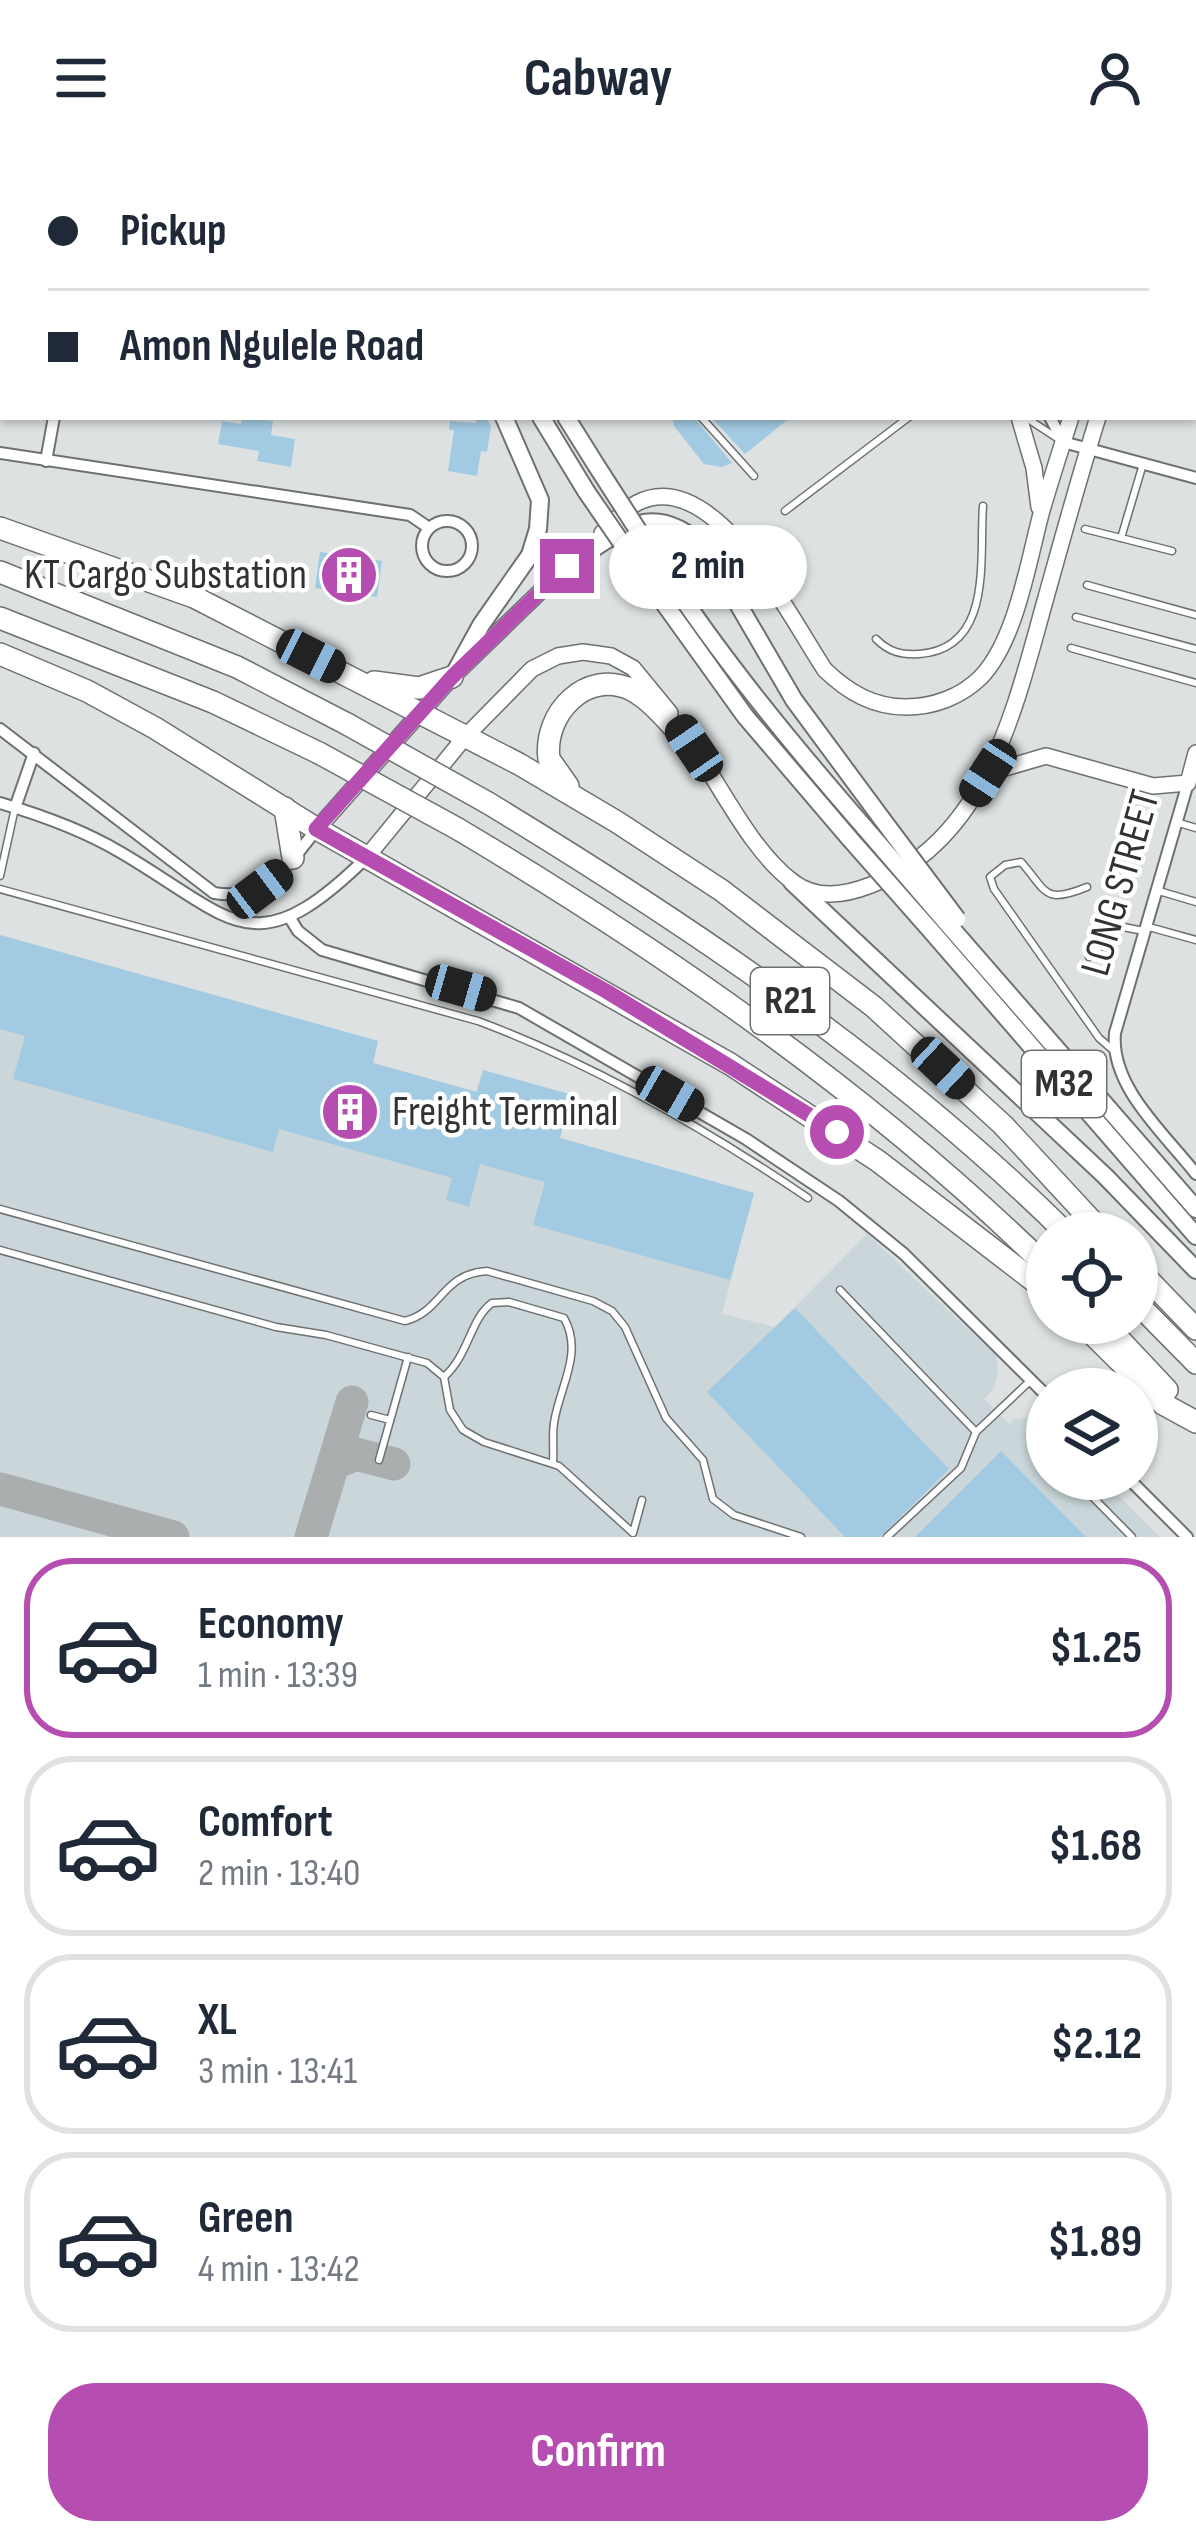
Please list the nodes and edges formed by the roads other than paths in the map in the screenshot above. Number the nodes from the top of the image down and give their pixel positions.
1 (53, 420) edge
2 (505, 420) edge
3 (544, 420) edge
4 (568, 420) edge
5 (703, 420) edge
6 (905, 420) edge
7 (1023, 420) edge
8 (1027, 420) edge
9 (1052, 420) edge
10 (1067, 420) edge
11 (1097, 420) edge
12 (1063, 442) junction
13 (1088, 450) junction
14 (0, 454) edge
15 (46, 461) junction
16 (1143, 464) junction
17 (754, 476) dead end
18 (1196, 478) edge
19 (983, 506) dead end
20 (785, 511) dead end
21 (1041, 516) junction
22 (0, 528) edge
23 (429, 528) junction
24 (1085, 529) dead end
25 (1121, 538) junction
26 (1172, 551) dead end
27 (567, 566) junction
28 (651, 568) junction
29 (0, 572) edge
30 (1087, 585) dead end
31 (1196, 615) edge
32 (1076, 617) dead end
33 (0, 618) edge
34 (876, 639) dead end
35 (1071, 648) dead end
36 (1196, 650) edge
37 (0, 654) edge
38 (350, 676) junction
39 (453, 676) junction
40 (1196, 683) edge
41 (422, 713) junction
42 (0, 729) edge
43 (465, 736) junction
44 (694, 748) junction
45 (34, 752) junction
46 (1193, 769) edge
47 (988, 773) junction
48 (0, 803) edge
49 (15, 808) junction
50 (285, 808) junction
51 (617, 822) junction
52 (1176, 822) junction
53 (866, 828) junction
54 (1196, 828) edge
55 (316, 829) junction
56 (293, 858) junction
57 (366, 858) junction
58 (0, 877) edge
59 (792, 882) junction
60 (1087, 887) dead end
61 (0, 889) edge
62 (1155, 890) junction
63 (1196, 902) edge
64 (290, 918) junction
65 (945, 924) junction
66 (1144, 928) junction
67 (1196, 940) edge
68 (1089, 956) dead end
69 (1114, 1051) junction
70 (1196, 1174) edge
71 (808, 1198) dead end
72 (0, 1209) edge
73 (1196, 1209) edge
74 (1042, 1212) edge
75 (1084, 1212) edge
76 (1196, 1236) edge
77 (1026, 1248) edge
78 (0, 1250) edge
79 (1196, 1270) edge
80 (1026, 1275) edge
81 (840, 1290) dead end
82 (1158, 1290) edge
83 (1158, 1325) edge
84 (1196, 1329) edge
85 (1102, 1344) edge
86 (1124, 1344) edge
87 (408, 1358) junction
88 (1196, 1364) edge
89 (1026, 1375) edge
90 (444, 1377) junction
91 (1026, 1385) edge
92 (371, 1415) dead end
93 (390, 1420) junction
94 (1196, 1422) edge
95 (976, 1432) junction
96 (379, 1460) dead end
97 (553, 1462) junction
98 (642, 1500) dead end
99 (1096, 1500) edge
100 (1151, 1500) edge
101 (632, 1535) edge
102 (643, 1537) edge
103 (801, 1537) edge
104 (886, 1537) edge
105 (1132, 1537) edge
106 (1187, 1537) edge

1 - 15 street
2 - 39 main road
3 - 28 main road, M32, bridge
4 - 28 main road, M32, bridge
5 - 17 lane
6 - 20 lane
7 - 21 main road
8 - 12 lane
9 - 12 street
10 - 12 main road
11 - 13 main road
12 - 13 street
12 - 21 main road
13 - 16 street
13 - 47 main road
14 - 15 street
15 - 23 street
16 - 18 street
16 - 25 lane
19 - 34 lane
21 - 27 main road
22 - 38 highway
23 - 23 street
24 - 25 lane
25 - 26 lane
27 - 39 main road
27 - 53 main road
28 - 53 main road, M32
29 - 74 highway, R21, bridge
30 - 31 lane
32 - 36 lane
33 - 77 highway, R21, bridge
35 - 40 lane
37 - 50 highway
38 - 39 highway
38 - 41 highway
39 - 41 main road
41 - 43 highway
41 - 55 main road
42 - 45 street
43 - 44 main road
43 - 51 highway
43 - 57 main road
44 - 51 highway
44 - 59 main road
45 - 49 street
45 - 56 street
46 - 47 main road
46 - 52 street, LONG STREET
47 - 59 main road
48 - 49 street
49 - 58 lane
49 - 64 street
50 - 55 highway
50 - 56 highway
51 - 75 highway
52 - 54 lane
52 - 62 street, LONG STREET
53 - 65 main road, M32, bridge
53 - 65 main road, bridge
55 - 56 street
55 - 57 highway
57 - 64 street
57 - 80 highway
59 - 79 main road
60 - 69 lane
61 - 71 lane
62 - 63 lane
62 - 66 street, LONG STREET
64 - 89 street
65 - 73 main road, M32
65 - 76 main road, M32
66 - 67 lane
66 - 68 lane
66 - 69 street, LONG STREET
69 - 70 street
72 - 103 lane
78 - 87 lane
81 - 95 lane
82 - 84 highway
83 - 88 highway
85 - 94 highway
86 - 94 highway
87 - 90 lane
87 - 93 lane
90 - 97 lane
90 - 97 lane
91 - 95 lane
92 - 93 lane
93 - 96 lane
95 - 104 lane
97 - 101 lane
98 - 101 lane
99 - 105 lane
100 - 106 street
101 - 102 lane

